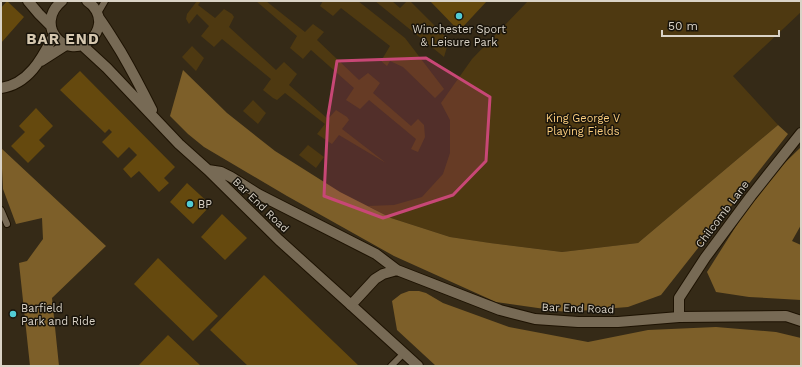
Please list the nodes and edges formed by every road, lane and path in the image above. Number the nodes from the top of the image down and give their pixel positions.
1 (28, 1) edge
2 (62, 1) edge
3 (87, 1) edge
4 (105, 1) edge
5 (98, 16) junction
6 (50, 25) junction
7 (54, 35) junction
8 (66, 45) junction
9 (82, 45) junction
10 (40, 61) junction
11 (1, 88) edge
12 (156, 119) junction
13 (801, 132) edge
14 (208, 170) junction
15 (1, 210) edge
16 (7, 224) dead end
17 (397, 270) junction
18 (351, 305) junction
19 (679, 317) junction
20 (801, 322) edge
21 (404, 353) junction
22 (391, 366) edge
23 (418, 366) edge

1 - 6 main road
2 - 6 main road
3 - 5 main road, Bar End Road
4 - 5 lane
5 - 9 main road
5 - 12 main road, Bar End Road
6 - 7 main road
7 - 8 main road
7 - 10 main road
8 - 9 main road
8 - 10 main road
9 - 12 main road, Bar End Road
10 - 11 main road
12 - 14 main road, Bar End Road
13 - 19 main road, Chilcomb Lane
14 - 17 main road, Bar End Road
14 - 18 main road, Bar End Road
15 - 16 lane
17 - 18 main road
17 - 19 main road, Bar End Road
18 - 21 main road, Bar End Road
19 - 20 main road, Bar End Road
21 - 22 lane
21 - 23 main road, Bar End Road

